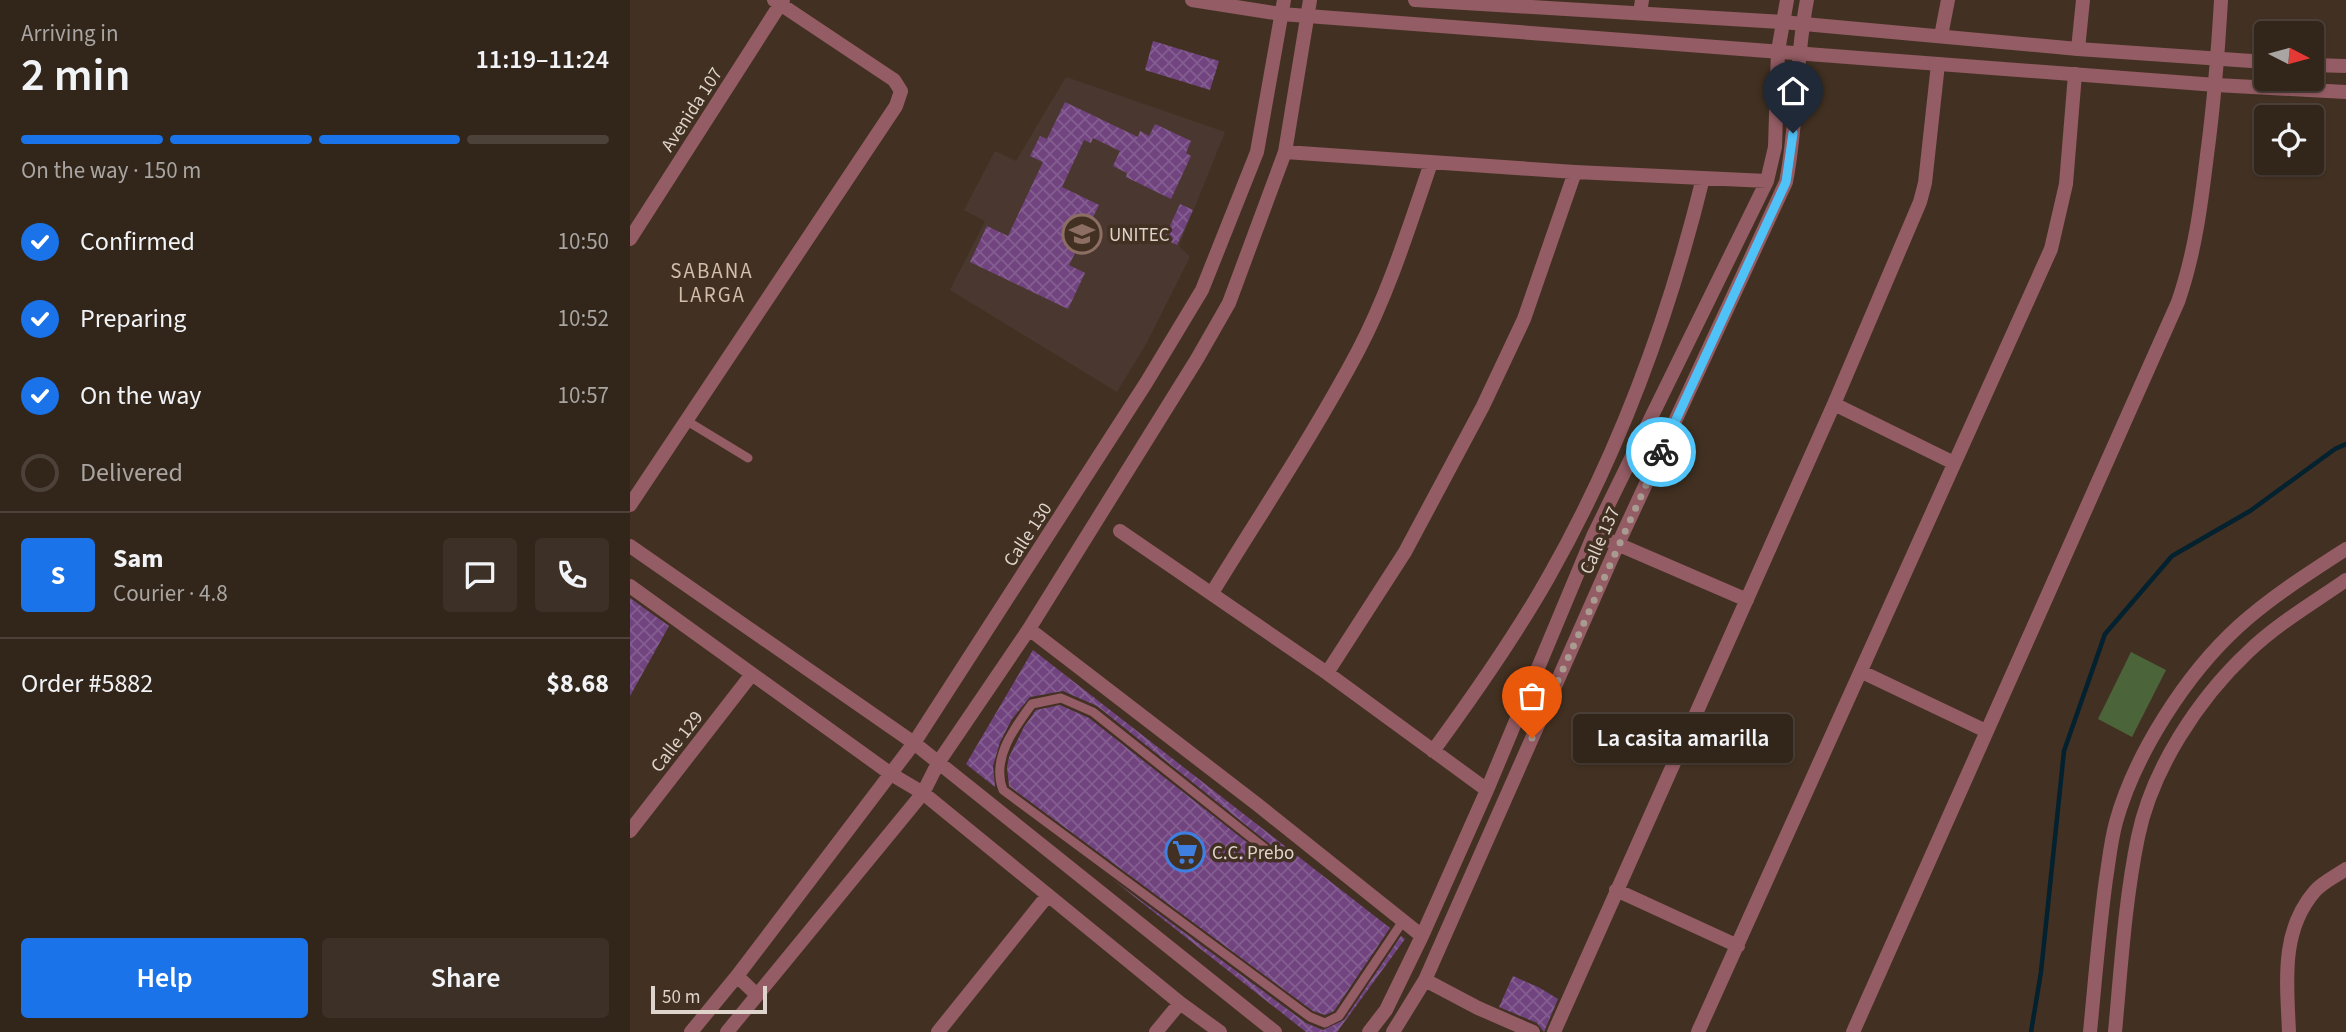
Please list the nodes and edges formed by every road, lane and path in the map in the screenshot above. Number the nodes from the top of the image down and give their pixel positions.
1 (1192, 0) edge
2 (1310, 0) edge
3 (1415, 0) edge
4 (1787, 0) edge
5 (1807, 0) edge
6 (1948, 0) edge
7 (2083, 0) edge
8 (2221, 0) edge
9 (779, 2) edge
10 (1282, 7) edge
11 (1641, 7) edge
12 (1309, 16) junction
13 (1782, 22) junction
14 (1802, 23) junction
15 (1941, 36) junction
16 (2078, 49) junction
17 (1777, 51) junction
18 (1799, 53) junction
19 (2218, 60) junction
20 (2254, 62) edge
21 (1938, 64) junction
22 (2324, 65) edge
23 (2346, 66) edge
24 (2076, 74) junction
25 (2216, 85) junction
26 (2346, 92) edge
27 (1285, 152) junction
28 (1431, 163) junction
29 (1575, 172) junction
30 (1703, 178) junction
31 (1766, 181) junction
32 (630, 239) edge
33 (1834, 404) junction
34 (687, 421) junction
35 (748, 458) dead end
36 (1954, 463) junction
37 (630, 505) edge
38 (1120, 531) dead end
39 (1594, 534) junction
40 (1618, 544) junction
41 (630, 546) edge
42 (2346, 549) edge
43 (2346, 580) edge
44 (2293, 584) junction
45 (630, 586) edge
46 (1212, 593) junction
47 (1747, 600) junction
48 (2307, 607) junction
49 (1029, 629) junction
50 (1863, 672) junction
51 (1327, 673) junction
52 (752, 674) junction
53 (1986, 731) junction
54 (914, 743) junction
55 (1433, 751) junction
56 (938, 763) junction
57 (891, 774) junction
58 (1487, 790) junction
59 (923, 793) junction
60 (630, 831) edge
61 (1267, 850) dead end
62 (2346, 869) edge
63 (1616, 890) junction
64 (1048, 895) junction
65 (1403, 921) junction
66 (1422, 936) junction
67 (1738, 946) junction
68 (737, 976) junction
69 (1425, 980) junction
70 (757, 995) junction
71 (1180, 1003) junction
72 (691, 1032) edge
73 (727, 1032) edge
74 (938, 1032) edge
75 (1156, 1032) edge
76 (1220, 1032) edge
77 (1275, 1032) edge
78 (1369, 1032) edge
79 (1393, 1032) edge
80 (1533, 1032) edge
81 (1554, 1032) edge
82 (1698, 1032) edge
83 (1853, 1032) edge
84 (2090, 1032) edge
85 (2115, 1032) edge
86 (2289, 1032) edge

1 - 10 street
2 - 12 street
3 - 11 street
4 - 13 street
5 - 14 street, Calle 137
6 - 15 street
7 - 16 street
8 - 19 street
9 - 32 street, Avenida 107
9 - 34 street
10 - 12 street
10 - 54 street, Calle 130
11 - 13 street
12 - 17 street
12 - 27 street
13 - 14 street
13 - 17 street
14 - 15 street
14 - 18 street, Calle 137
15 - 16 street
16 - 19 street
17 - 18 street
17 - 31 street
18 - 21 street
18 - 40 street, Calle 137
19 - 20 street
19 - 25 street
21 - 24 street
21 - 33 street
22 - 23 street
24 - 25 street
24 - 36 street
25 - 26 street
25 - 53 street
27 - 28 street
27 - 49 street
28 - 29 street
28 - 46 street
29 - 30 street
29 - 51 street
30 - 31 street
30 - 55 street
31 - 39 street
33 - 36 street
33 - 47 street
34 - 35 lane
34 - 37 street
36 - 50 street
38 - 46 street
39 - 40 street
39 - 58 street
40 - 47 street
40 - 69 street, Calle 137
41 - 54 street
42 - 44 street
43 - 48 street
44 - 48 street
44 - 84 street
45 - 52 street
46 - 51 street
47 - 63 street
48 - 85 street
49 - 56 street
49 - 65 street
50 - 53 street
50 - 67 street
51 - 55 street
52 - 57 street
52 - 60 street, Calle 129
53 - 83 street
54 - 56 street
54 - 57 street, Calle 130
55 - 58 street
56 - 59 street
56 - 77 street
57 - 59 street
57 - 68 street, Calle 130
58 - 66 street
59 - 64 street
59 - 70 street
61 - 65 lane
62 - 86 street
63 - 67 street
63 - 81 street
64 - 71 street
64 - 74 street
65 - 66 street
66 - 78 street
67 - 82 street
68 - 70 street
68 - 72 street, Calle 130
69 - 79 street, Calle 137
69 - 80 street
70 - 73 street
71 - 75 street
71 - 76 street

